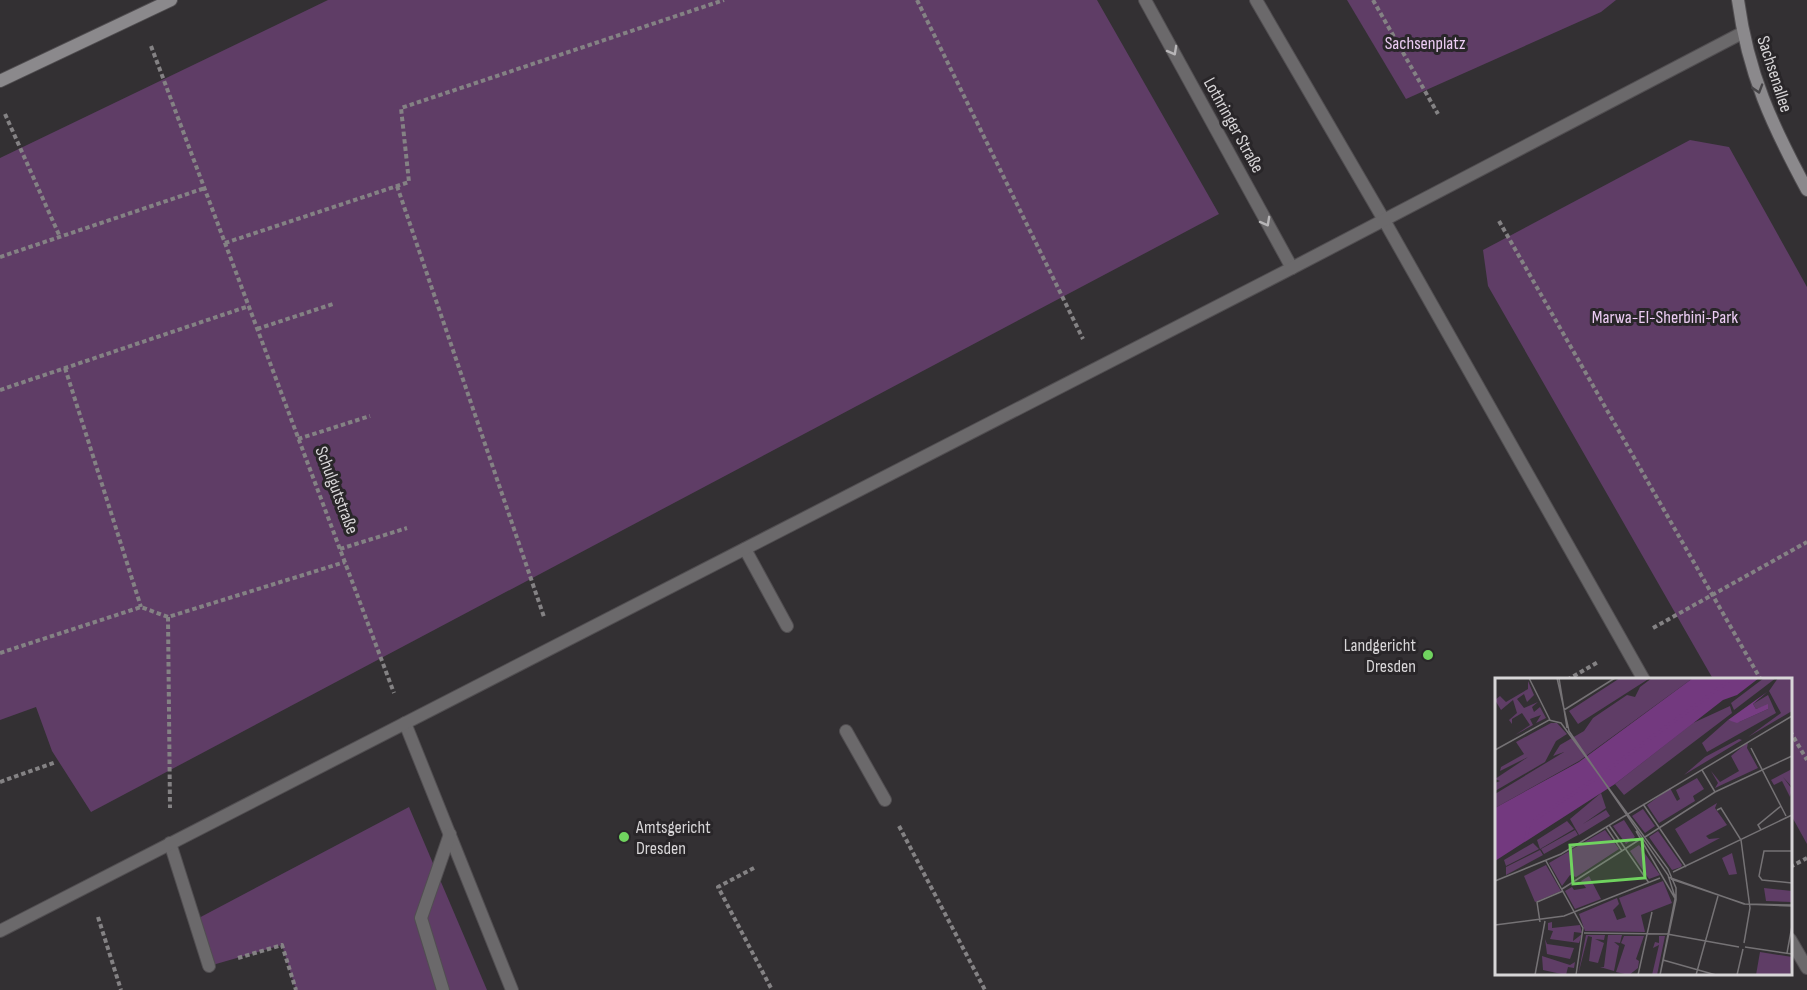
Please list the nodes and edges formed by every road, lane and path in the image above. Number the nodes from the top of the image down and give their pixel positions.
1 (171, 0) edge
2 (724, 0) edge
3 (917, 0) edge
4 (1144, 0) edge
5 (1256, 0) edge
6 (1373, 0) edge
7 (1738, 0) edge
8 (140, 15) junction
9 (1742, 33) junction
10 (0, 81) edge
11 (4, 111) dead end
12 (1438, 114) dead end
13 (398, 186) junction
14 (205, 188) junction
15 (1807, 190) edge
16 (1384, 220) junction
17 (1499, 221) dead end
18 (60, 237) junction
19 (225, 243) junction
20 (0, 257) edge
21 (1292, 268) junction
22 (333, 304) dead end
23 (249, 306) junction
24 (257, 328) junction
25 (65, 368) junction
26 (1097, 368) junction
27 (0, 390) edge
28 (370, 416) dead end
29 (298, 438) junction
30 (407, 528) dead end
31 (1807, 542) edge
32 (340, 549) junction
33 (745, 549) junction
34 (345, 562) junction
35 (1713, 595) junction
36 (141, 608) junction
37 (168, 617) junction
38 (787, 626) dead end
39 (1655, 627) dead end
40 (554, 647) junction
41 (0, 654) edge
42 (1643, 678) edge
43 (1760, 678) edge
44 (405, 723) junction
45 (846, 731) dead end
46 (1792, 733) edge
47 (1807, 760) edge
48 (56, 762) dead end
49 (0, 782) edge
50 (885, 800) joint
51 (450, 834) junction
52 (170, 843) junction
53 (1807, 858) edge
54 (1792, 866) edge
55 (754, 868) dead end
56 (88, 886) junction
57 (0, 931) edge
58 (1792, 941) edge
59 (209, 966) joint
60 (1807, 968) edge
61 (122, 990) edge
62 (296, 990) edge
63 (443, 990) edge
64 (512, 990) edge
65 (772, 990) edge
66 (986, 990) edge

1 - 8 main road
2 - 13 path
3 - 26 path
4 -> 21 street, Lothringer Straße
5 - 16 street
6 - 12 path
7 - 9 main road
8 - 10 main road
8 - 14 path, Schulgutstraße
9 -> 15 main road, Sachsenallee
9 - 16 street
11 - 18 path
13 - 19 path
13 - 40 path
14 - 18 path
14 - 19 path, Schulgutstraße
16 - 21 street
16 - 42 street
17 - 35 path
18 - 20 path
19 - 23 path, Schulgutstraße
21 - 26 street
22 - 24 path
23 - 24 path, Schulgutstraße
23 - 25 path
24 - 29 path, Schulgutstraße
25 - 27 path
25 - 36 path
26 - 33 street
28 - 29 path
29 - 32 path, Schulgutstraße
30 - 32 path
31 - 35 path
32 - 34 path, Schulgutstraße
33 - 38 street
33 - 40 street
34 - 37 path
34 - 44 path, Schulgutstraße
35 - 39 path
35 - 43 path
36 - 37 path
36 - 41 path
37 - 52 path
40 - 44 street
44 - 51 street
44 - 52 street
45 - 50 street
46 - 47 path
48 - 49 path
50 - 66 path
51 - 63 street
51 - 64 street
52 - 56 street
52 - 59 street
53 - 54 path
55 - 65 path
56 - 57 street
56 - 61 path
58 - 60 street
59 - 62 path

